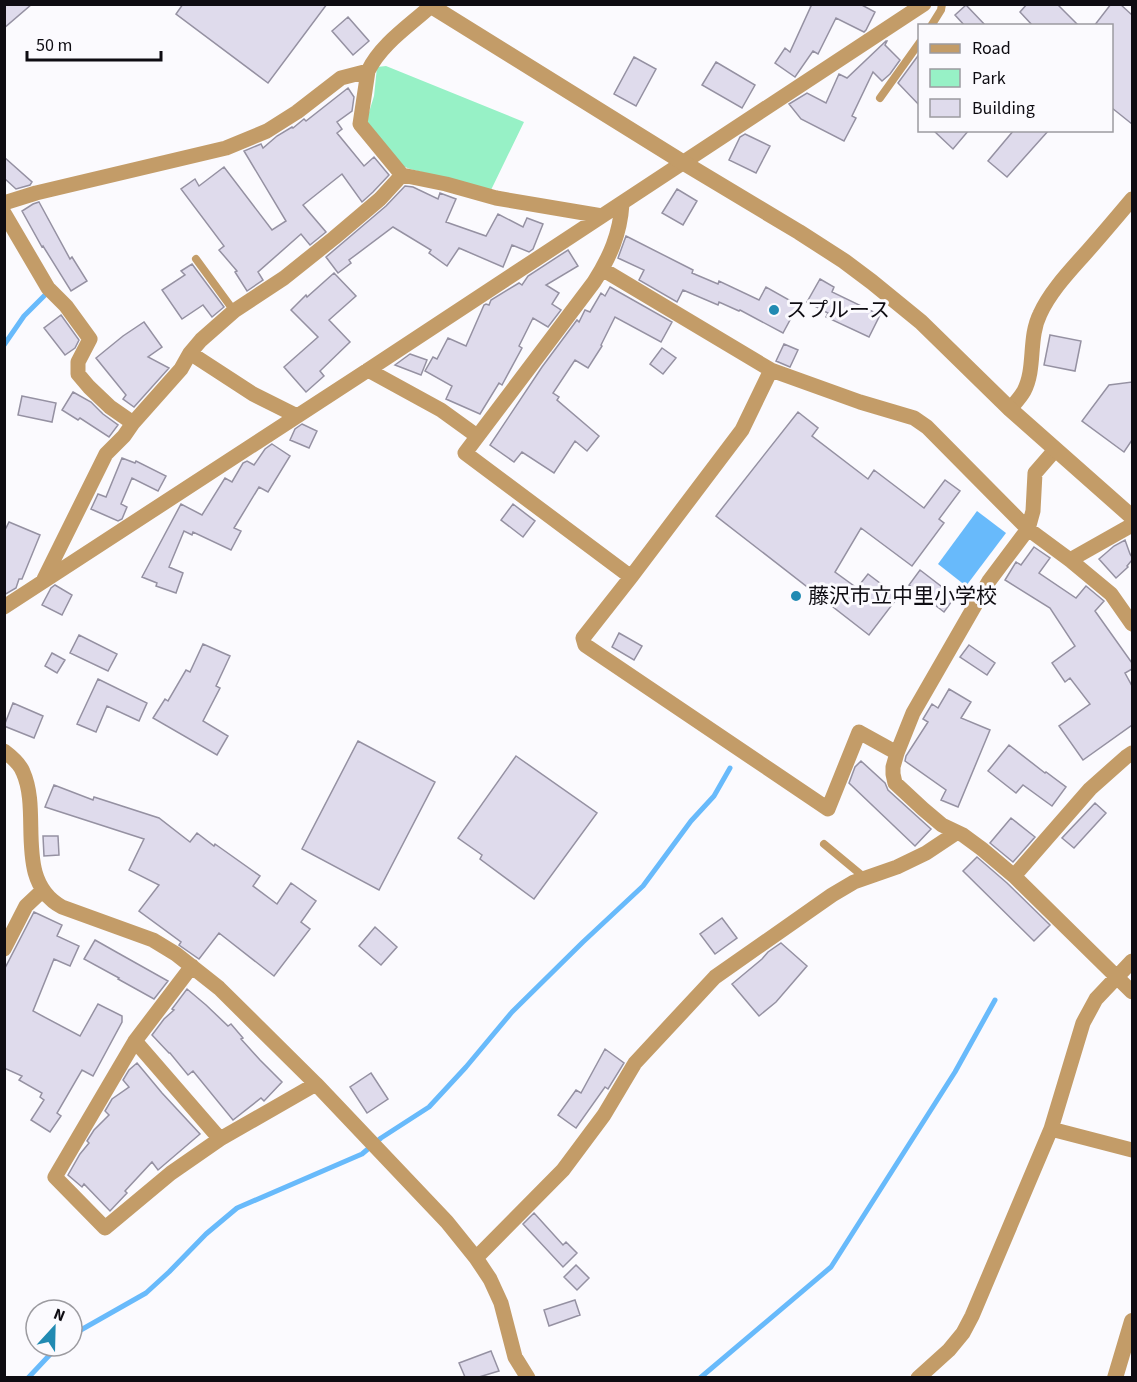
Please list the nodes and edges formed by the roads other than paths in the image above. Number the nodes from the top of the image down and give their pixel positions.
1 (924, 4) edge
2 (942, 4) edge
3 (430, 5) edge
4 (932, 24) edge
5 (918, 45) edge
6 (368, 71) junction
7 (880, 98) dead end
8 (684, 163) junction
9 (402, 175) junction
10 (1132, 200) edge
11 (4, 203) edge
12 (622, 204) junction
13 (4, 213) edge
14 (603, 216) junction
15 (196, 259) dead end
16 (602, 269) junction
17 (234, 311) junction
18 (190, 353) junction
19 (368, 370) junction
20 (771, 370) junction
21 (1010, 409) junction
22 (297, 416) junction
23 (133, 423) junction
24 (477, 436) junction
25 (1055, 450) junction
26 (1132, 517) edge
27 (1132, 525) edge
28 (1028, 529) junction
29 (1070, 560) junction
30 (631, 577) junction
31 (43, 582) junction
32 (4, 607) edge
33 (1132, 624) edge
34 (4, 752) edge
35 (897, 753) junction
36 (1132, 753) edge
37 (956, 833) junction
38 (824, 844) dead end
39 (1014, 876) junction
40 (865, 878) junction
41 (43, 890) junction
42 (4, 950) edge
43 (1132, 961) edge
44 (192, 966) junction
45 (1116, 977) junction
46 (1132, 992) edge
47 (135, 1041) junction
48 (316, 1084) junction
49 (1051, 1129) junction
50 (220, 1139) junction
51 (1132, 1150) edge
52 (476, 1258) junction
53 (1132, 1321) edge
54 (528, 1377) edge
55 (918, 1377) edge
56 (1115, 1377) edge

1 - 8 street
2 - 4 lane
3 - 6 street
3 - 8 street
5 - 7 lane
6 - 9 street
6 - 11 street
8 - 12 street
8 - 21 street
9 - 14 street
9 - 17 street
10 - 21 street
12 - 14 street
12 - 16 street
13 - 23 street
14 - 19 street
15 - 17 lane
16 - 20 street
16 - 24 street
17 - 18 street
18 - 22 street
18 - 23 street
19 - 22 street
19 - 24 street
20 - 28 street
20 - 30 street
21 - 25 street
22 - 31 street
23 - 31 street
24 - 30 street
25 - 26 street
25 - 28 street
27 - 29 street
28 - 29 street
28 - 35 street
29 - 33 street
30 - 35 street
31 - 32 street
34 - 41 street
35 - 37 street
36 - 39 street
37 - 39 street
37 - 40 street
38 - 40 lane
39 - 45 street
40 - 52 street
41 - 42 street
41 - 44 street
43 - 45 street
44 - 47 street
44 - 48 street
45 - 46 street
45 - 49 street
47 - 50 street
47 - 50 street
48 - 50 street
48 - 52 street
49 - 51 street
49 - 55 street
52 - 54 street
53 - 56 street

